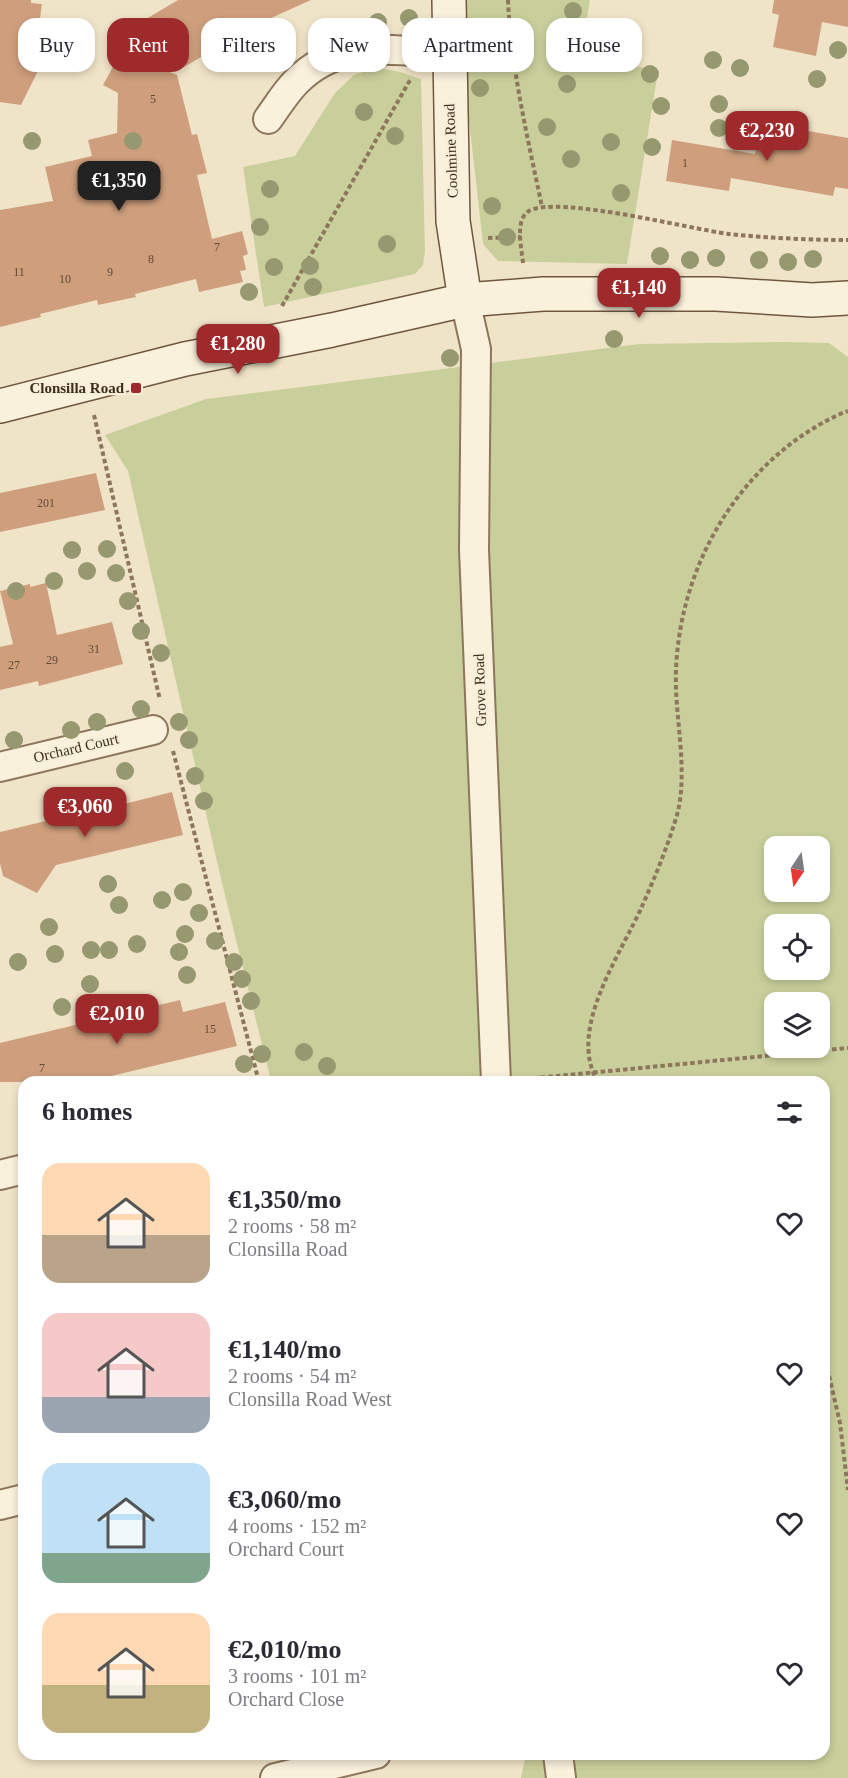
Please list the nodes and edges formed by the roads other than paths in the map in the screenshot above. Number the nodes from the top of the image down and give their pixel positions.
1 (448, 0) edge
2 (448, 18) edge
3 (402, 51) edge
4 (449, 72) edge
5 (268, 119) dead end
6 (848, 298) edge
7 (465, 300) junction
8 (812, 300) junction
9 (848, 321) edge
10 (0, 406) edge
11 (153, 730) dead end
12 (0, 767) edge
13 (506, 1076) edge
14 (18, 1170) edge
15 (0, 1175) edge
16 (18, 1500) edge
17 (0, 1505) edge
18 (351, 1760) edge
19 (559, 1760) edge
20 (275, 1778) edge
21 (561, 1778) edge

1 - 2 street, Coolmine Road
3 - 5 street
4 - 7 street, Coolmine Road
6 - 8 street
7 - 8 street
7 - 10 street
7 - 13 street, Grove Road
8 - 9 street
11 - 12 street, Orchard Court
14 - 15 street
16 - 17 street
18 - 20 street
19 - 21 street

